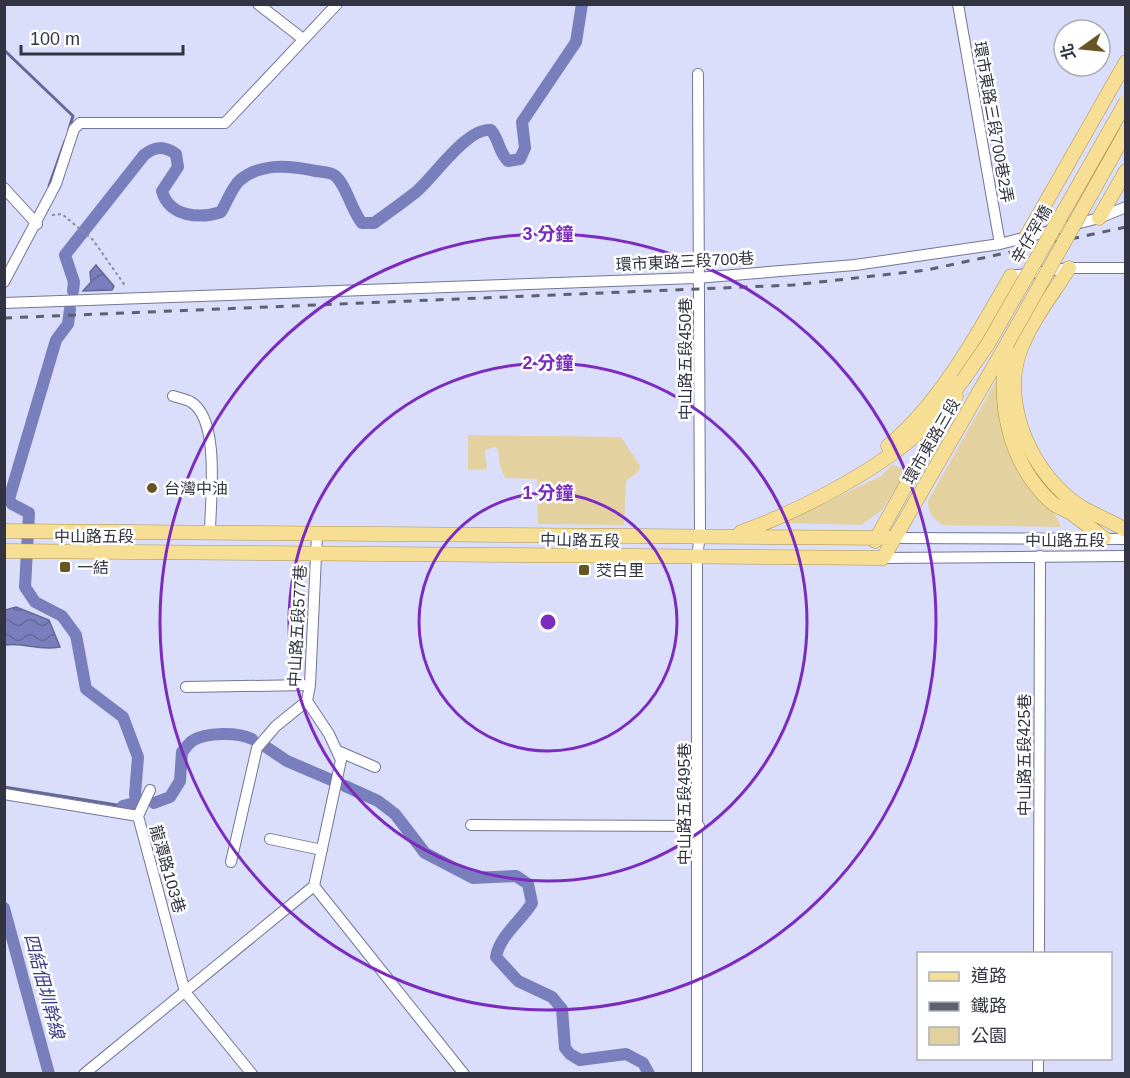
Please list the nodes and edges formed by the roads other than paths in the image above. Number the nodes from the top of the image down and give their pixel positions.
1 (258, 4) edge
2 (337, 4) edge
3 (958, 4) edge
4 (303, 39) junction
5 (1125, 62) edge
6 (698, 74) dead end
7 (1125, 102) edge
8 (1125, 132) edge
9 (1125, 171) edge
10 (4, 189) edge
11 (1125, 207) edge
12 (1099, 218) junction
13 (39, 220) junction
14 (1026, 237) junction
15 (1000, 244) junction
16 (1069, 268) junction
17 (1125, 268) edge
18 (1011, 276) joint
19 (701, 277) junction
20 (4, 282) edge
21 (4, 303) edge
22 (1008, 342) junction
23 (963, 380) junction
24 (173, 396) dead end
25 (844, 482) junction
26 (1125, 530) edge
27 (6, 531) edge
28 (210, 532) junction
29 (317, 535) junction
30 (700, 535) junction
31 (731, 536) junction
32 (878, 537) junction
33 (895, 537) junction
34 (1104, 538) junction
35 (1125, 538) edge
36 (7, 551) edge
37 (316, 554) junction
38 (1040, 556) junction
39 (1125, 556) edge
40 (697, 557) junction
41 (865, 557) junction
42 (883, 558) junction
43 (310, 685) junction
44 (186, 687) dead end
45 (307, 701) junction
46 (338, 751) junction
47 (375, 767) dead end
48 (150, 790) dead end
49 (4, 794) edge
50 (138, 816) junction
51 (471, 825) dead end
52 (699, 826) junction
53 (270, 838) dead end
54 (322, 850) junction
55 (231, 862) dead end
56 (314, 886) junction
57 (1039, 952) edge
58 (185, 992) junction
59 (84, 1074) edge
60 (252, 1074) edge
61 (464, 1074) edge
62 (697, 1074) edge

1 - 4 street
2 - 4 street
3 - 15 street, 環市東路三段700巷2弄
4 - 13 street
5 - 14 main road
6 - 19 street, 中山路五段450巷
7 - 23 main road, 辛仔罕橋, bridge
8 - 22 main road, 辛仔罕橋, bridge
9 - 12 main road
10 - 13 street
11 - 12 street, 環市東路三段700巷
12 - 14 street, 環市東路三段700巷
13 - 20 street
14 - 15 street, 環市東路三段700巷
15 - 19 street, 環市東路三段700巷
16 - 17 street
16 - 18 street
16 - 26 main road
18 - 25 main road
19 - 21 street, 環市東路三段700巷
19 - 30 street, 中山路五段450巷
22 - 33 main road, 環市東路三段
22 - 34 main road
23 - 25 main road
23 - 32 main road, 環市東路三段
24 - 28 street
25 - 31 main road
27 - 28 main road, 中山路五段
28 - 29 main road, 中山路五段
29 - 30 main road, 中山路五段
29 - 37 street, 中山路五段577巷
30 - 31 main road, 中山路五段
30 - 40 street, 中山路五段495巷
31 - 32 main road, 中山路五段
32 - 33 main road, 中山路五段
32 - 41 main road, 環市東路三段
33 - 34 street, 中山路五段
33 - 42 main road, 環市東路三段
34 - 35 street, 中山路五段
36 - 37 main road, 中山路五段
37 - 40 main road, 中山路五段
37 - 43 street, 中山路五段577巷
38 - 39 street, 中山路五段
38 - 42 street, 中山路五段
38 - 57 street, 中山路五段425巷
40 - 41 main road, 中山路五段
40 - 52 street, 中山路五段495巷
41 - 42 main road, 中山路五段
43 - 44 street
43 - 45 street, 中山路五段577巷
45 - 46 street, 中山路五段577巷
45 - 55 street
46 - 47 street
46 - 54 street
48 - 50 street
49 - 50 street, 龍潭路103巷
50 - 58 street, 龍潭路103巷
51 - 52 street
52 - 62 street, 中山路五段495巷
53 - 54 street
54 - 56 street
56 - 58 street
56 - 61 street
58 - 59 street
58 - 60 street, 龍潭路103巷

